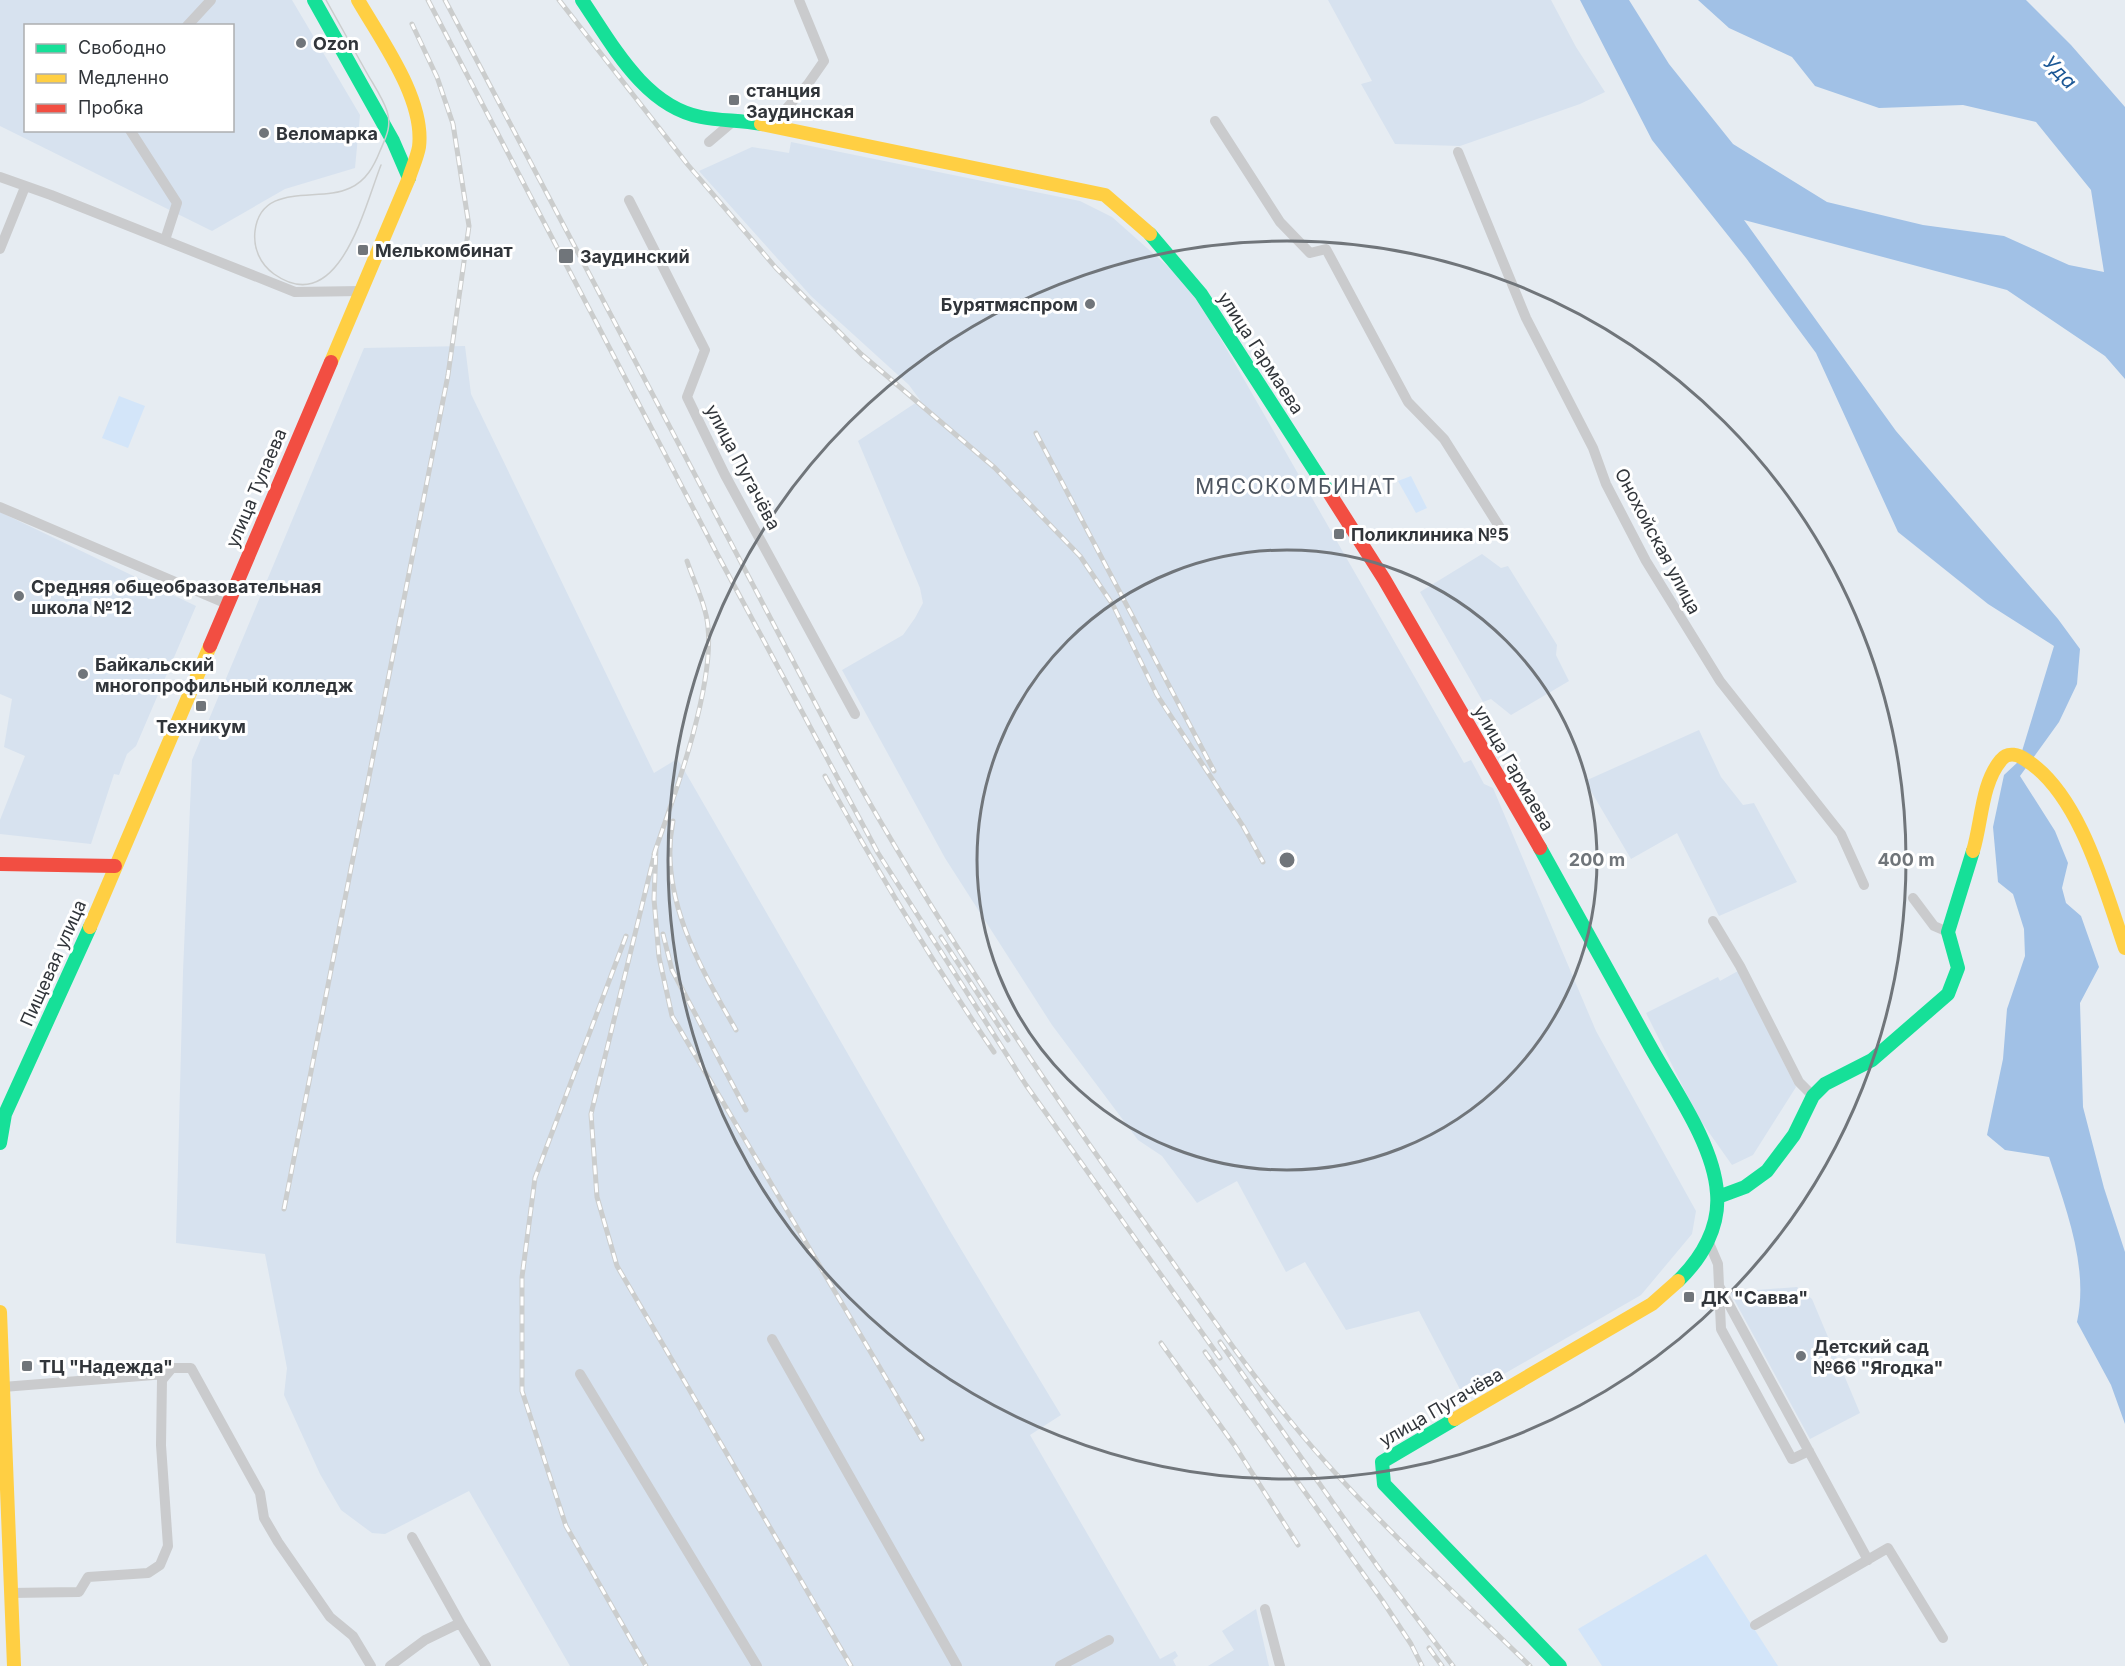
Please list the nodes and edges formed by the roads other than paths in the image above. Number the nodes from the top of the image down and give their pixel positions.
1 (212, 0) edge
2 (314, 0) edge
3 (358, 0) edge
4 (582, 0) edge
5 (799, 0) edge
6 (189, 24) edge
7 (736, 119) junction
8 (1215, 122) dead end
9 (771, 126) junction
10 (131, 132) edge
11 (709, 142) dead end
12 (1458, 152) dead end
13 (0, 177) edge
14 (408, 178) junction
15 (25, 187) junction
16 (629, 200) dead end
17 (165, 240) junction
18 (0, 249) edge
19 (361, 291) junction
20 (0, 507) edge
21 (1504, 534) dead end
22 (227, 603) junction
23 (855, 714) dead end
24 (0, 864) edge
25 (115, 866) junction
26 (1864, 885) dead end
27 (1913, 898) dead end
28 (1713, 921) dead end
29 (1948, 932) junction
30 (2125, 948) edge
31 (1813, 1096) junction
32 (0, 1143) edge
33 (1718, 1197) junction
34 (1709, 1243) junction
35 (1719, 1286) junction
36 (0, 1312) edge
37 (772, 1339) dead end
38 (166, 1374) junction
39 (580, 1374) dead end
40 (3, 1387) junction
41 (1809, 1451) junction
42 (3, 1485) edge
43 (412, 1537) dead end
44 (1868, 1560) junction
45 (10, 1593) junction
46 (1264, 1609) dead end
47 (460, 1623) junction
48 (1755, 1625) dead end
49 (1943, 1638) dead end
50 (1109, 1640) dead end
51 (14, 1666) edge
52 (371, 1666) edge
53 (390, 1666) edge
54 (486, 1666) edge
55 (757, 1666) edge
56 (957, 1666) edge
57 (1060, 1666) edge
58 (1280, 1666) edge
59 (1560, 1666) edge

1 - 6 street
2 - 14 street
3 - 14 street, улица Тулаева
4 - 7 street
5 - 9 street
7 - 9 street
7 - 11 street
8 - 21 street
9 - 33 street, улица Гармаева
10 - 17 street
12 - 26 street, Онохойская улица
13 - 15 street
14 - 19 street, улица Тулаева
15 - 17 street
15 - 18 street
16 - 23 street, улица Пугачёва
17 - 19 street
19 - 22 street, улица Тулаева
20 - 22 street
22 - 25 street, улица Тулаева
24 - 25 street
25 - 32 street, Пищевая улица
27 - 29 street
28 - 31 street
29 - 30 street
29 - 31 street
31 - 33 street
33 - 34 street, улица Гармаева
34 - 35 street
34 - 59 street, улица Пугачёва
35 - 41 street
35 - 41 street
36 - 40 street
37 - 56 street
38 - 40 street
38 - 45 street
38 - 52 street
39 - 55 street
40 - 42 street
41 - 44 street
42 - 45 street
43 - 47 street
44 - 48 street
44 - 49 street
45 - 51 street
46 - 58 street
47 - 53 street
47 - 54 street
50 - 57 street

